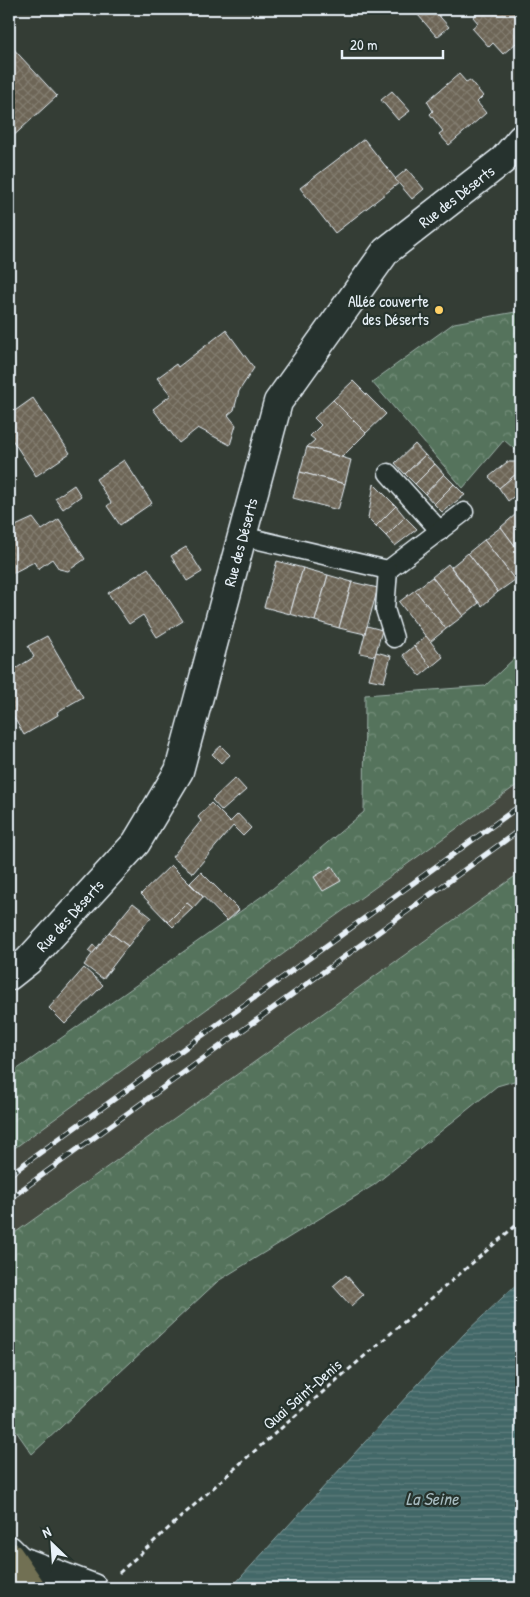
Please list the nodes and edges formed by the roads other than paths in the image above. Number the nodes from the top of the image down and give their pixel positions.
1 (521, 139) edge
2 (388, 473) dead end
3 (464, 512) dead end
4 (440, 531) junction
5 (242, 536) junction
6 (388, 570) junction
7 (394, 638) dead end
8 (9, 976) edge
9 (9, 1550) edge
10 (9, 1556) edge
11 (104, 1582) edge
12 (31, 1588) edge

1 - 5 street, Rue des Déserts
2 - 4 lane
3 - 4 lane
4 - 6 lane
5 - 6 lane
5 - 8 street, Rue des Déserts
6 - 7 lane
9 - 11 street
10 - 12 highway

